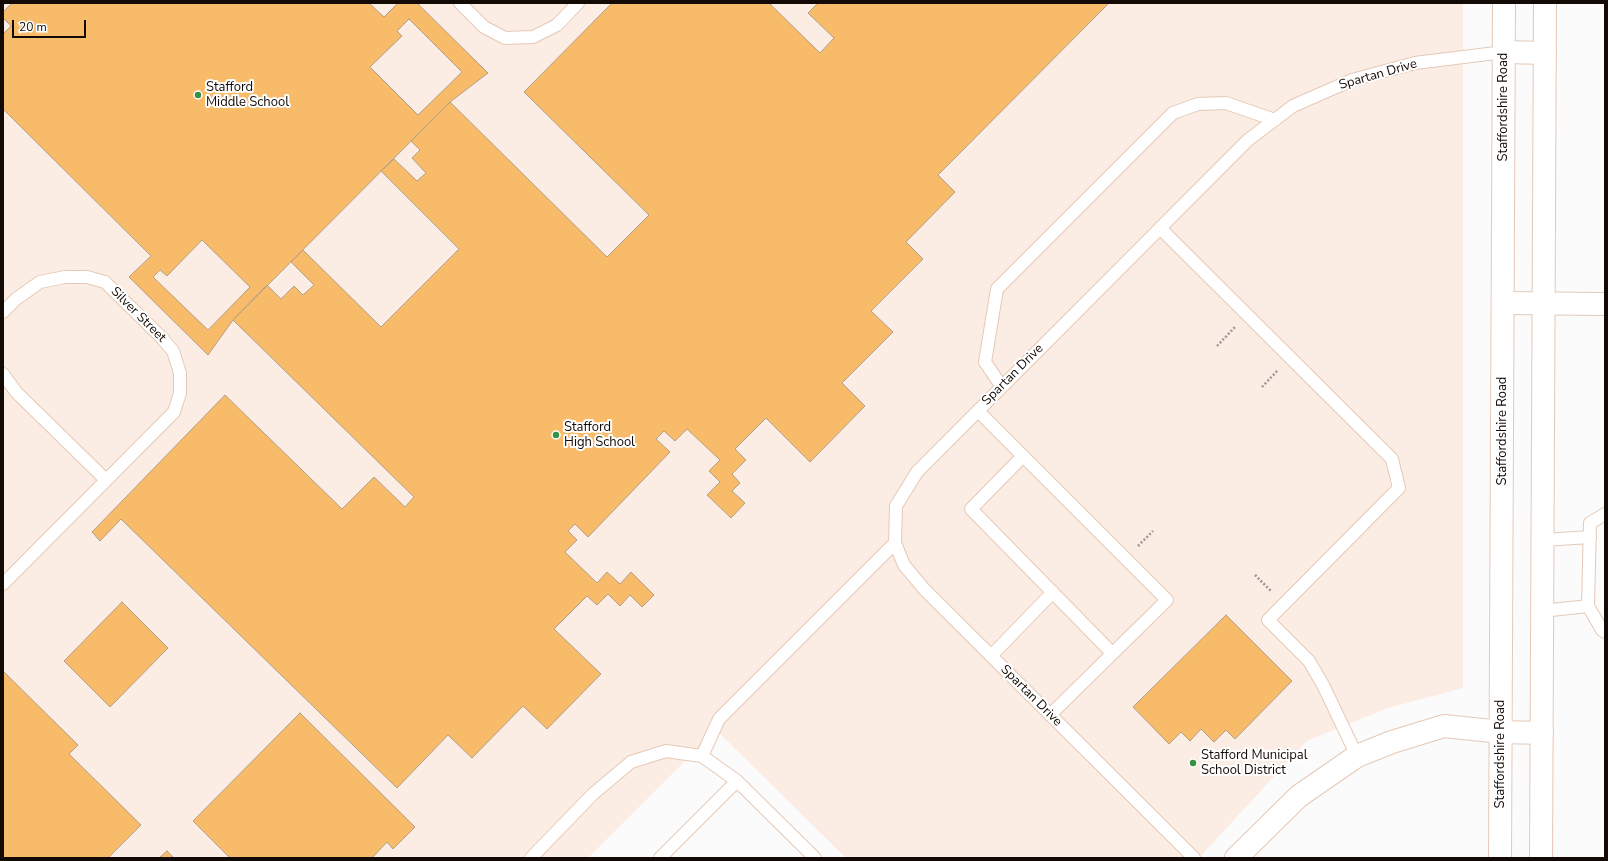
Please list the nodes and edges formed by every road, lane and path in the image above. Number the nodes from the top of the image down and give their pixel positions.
1 (460, 3) edge
2 (578, 3) edge
3 (1504, 3) edge
4 (1545, 3) edge
5 (1504, 52) junction
6 (1545, 53) junction
7 (1275, 120) junction
8 (1160, 228) junction
9 (1503, 303) junction
10 (1544, 304) junction
11 (1605, 304) edge
12 (3, 312) edge
13 (1247, 315) junction
14 (1217, 346) dead end
15 (3, 374) edge
16 (1002, 386) junction
17 (978, 411) junction
18 (1023, 456) junction
19 (106, 480) junction
20 (1605, 514) edge
21 (1590, 537) junction
22 (1543, 540) junction
23 (895, 543) junction
24 (3, 584) edge
25 (1053, 592) junction
26 (1588, 606) junction
27 (1542, 611) junction
28 (1605, 632) edge
29 (1112, 654) junction
30 (991, 656) junction
31 (1050, 715) junction
32 (1501, 732) junction
33 (1542, 733) junction
34 (702, 756) junction
35 (1357, 756) junction
36 (737, 781) junction
37 (531, 858) edge
38 (660, 858) edge
39 (815, 858) edge
40 (1194, 858) edge
41 (1236, 858) edge
42 (1500, 858) edge
43 (1541, 858) edge

1 - 2 lane
3 - 5 main road, Staffordshire Road
4 - 6 main road
5 - 6 main road, Spartan Drive
5 - 7 lane, Spartan Drive
5 - 9 main road, Staffordshire Road
6 - 10 main road
7 - 8 lane, Spartan Drive
7 - 16 lane
8 - 13 lane
8 - 16 lane, Spartan Drive
9 - 10 main road
9 - 32 main road, Staffordshire Road
10 - 11 main road
10 - 22 main road
12 - 19 lane, Silver Street
13 - 14 path
13 - 35 lane
15 - 19 lane
16 - 17 lane, Spartan Drive
17 - 18 lane
17 - 23 lane, Spartan Drive
18 - 25 lane
18 - 29 lane
19 - 24 lane, Silver Street
20 - 21 lane
21 - 22 lane
21 - 26 lane
22 - 27 main road
23 - 30 lane, Spartan Drive
23 - 34 lane
25 - 29 lane
25 - 30 lane
26 - 27 lane
26 - 28 lane
27 - 33 main road
29 - 31 lane
30 - 31 lane, Spartan Drive
31 - 40 lane, Spartan Drive
32 - 33 main road
32 - 35 main road
32 - 42 main road, Staffordshire Road
33 - 43 main road
34 - 36 lane
34 - 37 lane
35 - 41 main road
36 - 38 lane
36 - 39 lane

